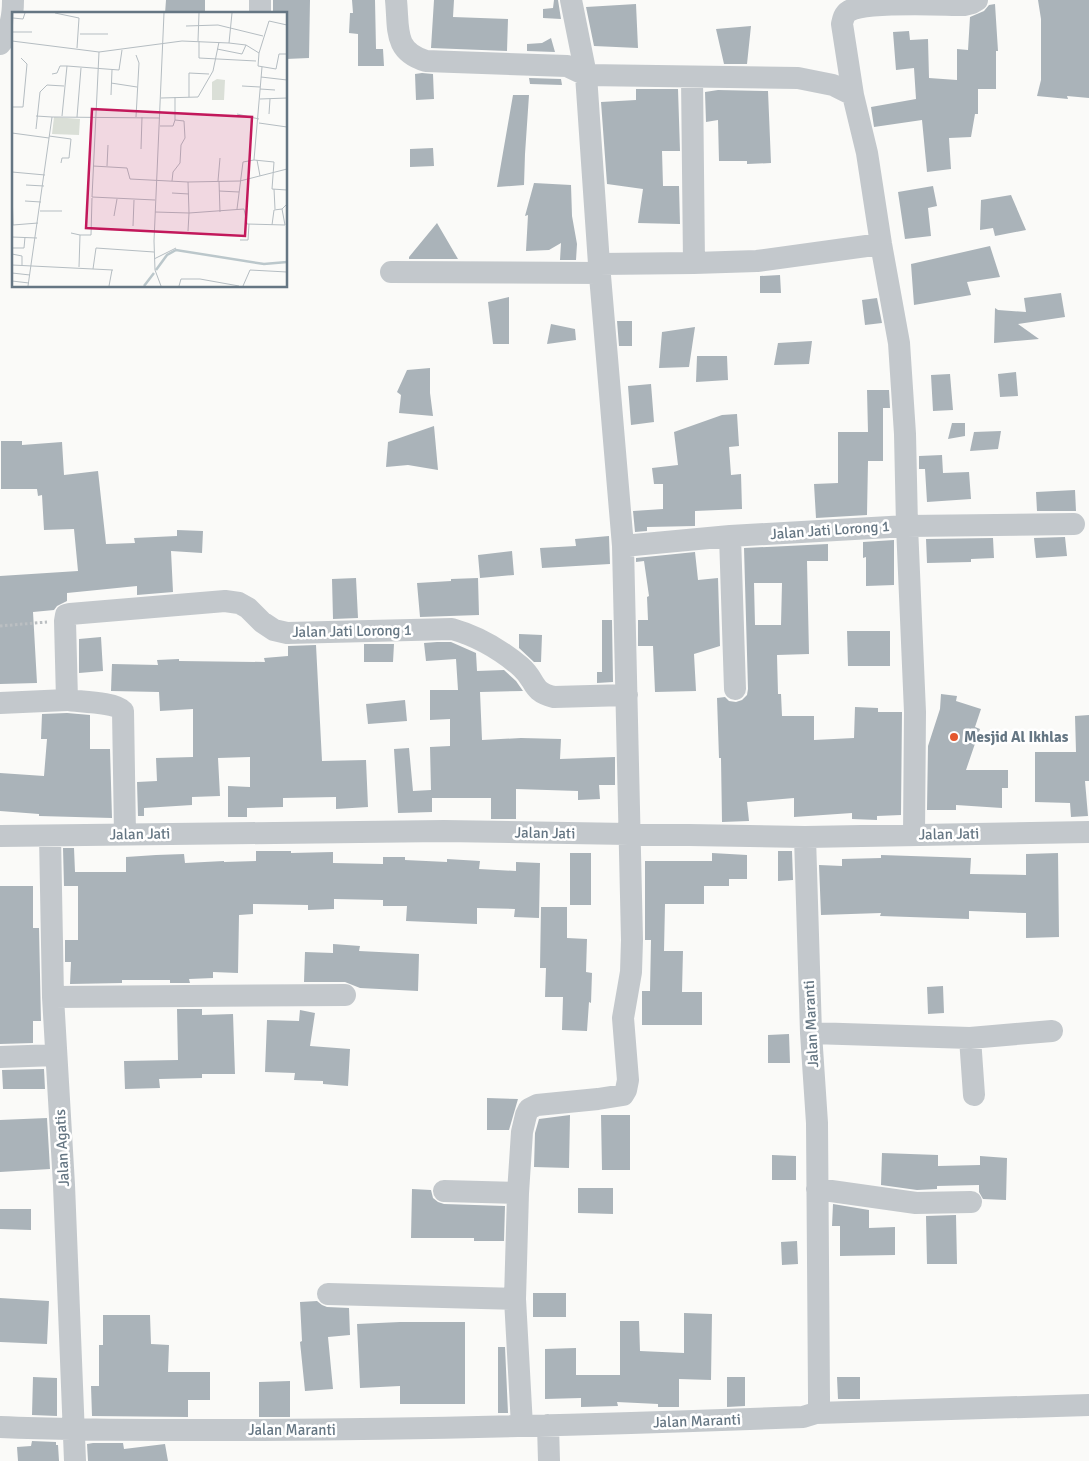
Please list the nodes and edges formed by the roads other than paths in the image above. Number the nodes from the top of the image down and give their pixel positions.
1 (396, 0) edge
2 (571, 0) edge
3 (977, 0) edge
4 (886, 3) edge
5 (12, 15) edge
6 (0, 44) edge
7 (586, 75) junction
8 (692, 77) junction
9 (853, 95) junction
10 (881, 244) junction
11 (694, 263) junction
12 (600, 268) junction
13 (391, 272) dead end
14 (1074, 524) dead end
15 (907, 526) junction
16 (730, 536) junction
17 (622, 546) junction
18 (735, 689) dead end
19 (627, 695) junction
20 (67, 700) junction
21 (0, 703) edge
22 (1089, 832) edge
23 (125, 834) junction
24 (629, 834) junction
25 (914, 835) junction
26 (0, 836) edge
27 (50, 836) junction
28 (805, 837) junction
29 (346, 995) dead end
30 (53, 997) junction
31 (1052, 1031) dead end
32 (811, 1033) junction
33 (970, 1038) junction
34 (56, 1056) junction
35 (0, 1057) edge
36 (974, 1095) dead end
37 (817, 1189) junction
38 (444, 1191) dead end
39 (518, 1193) junction
40 (971, 1202) dead end
41 (328, 1294) dead end
42 (515, 1299) junction
43 (1089, 1405) edge
44 (816, 1413) junction
45 (548, 1425) junction
46 (522, 1426) junction
47 (0, 1427) edge
48 (74, 1430) junction
49 (75, 1461) edge
50 (550, 1461) edge

1 - 7 street
2 - 7 street
3 - 4 street
4 - 9 street
5 - 6 street
7 - 8 street
7 - 12 street
8 - 9 street
8 - 11 street
9 - 10 street
10 - 11 street
10 - 15 street
11 - 12 street
12 - 13 street
12 - 17 street
14 - 15 street
15 - 16 street, Jalan Jati Lorong 1
15 - 25 street, Jalan Jati Lorong 1
16 - 17 street, Jalan Jati Lorong 1
16 - 18 street
17 - 19 street
19 - 20 street, Jalan Jati Lorong 1
19 - 24 street
20 - 21 street
20 - 23 street
22 - 25 street, Jalan Jati
23 - 24 street, Jalan Jati
23 - 27 street, Jalan Jati
24 - 28 street, Jalan Jati
24 - 39 street
25 - 28 street, Jalan Jati
26 - 27 street, Jalan Jati
27 - 30 street, Jalan Agatis
28 - 32 street, Jalan Maranti
29 - 30 street
30 - 34 street, Jalan Agatis
31 - 33 street
32 - 33 street
32 - 37 street, Jalan Maranti
33 - 36 street
34 - 35 street
34 - 48 street, Jalan Agatis
37 - 40 street
37 - 44 street, Jalan Maranti
38 - 39 street
39 - 42 street
41 - 42 street
42 - 46 street
43 - 44 street
44 - 45 street, Jalan Maranti
45 - 46 street, Jalan Maranti
45 - 50 street
46 - 48 street, Jalan Maranti
47 - 48 street, Jalan Maranti
48 - 49 street, Jalan Agatis

